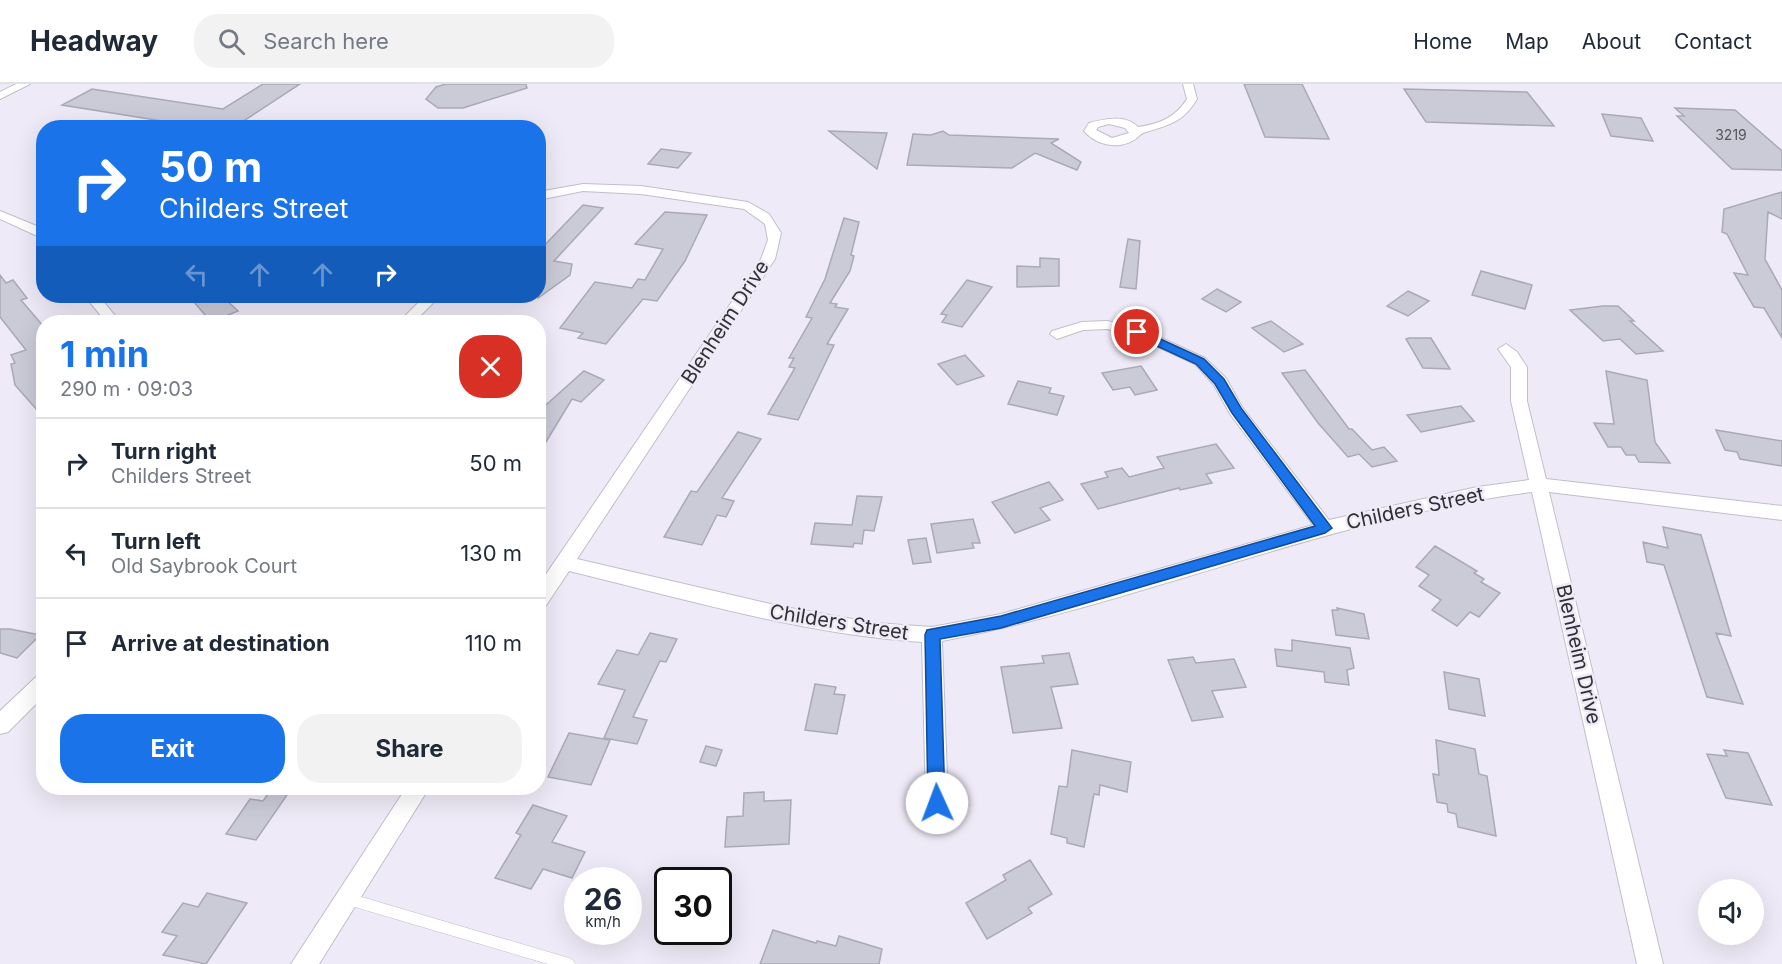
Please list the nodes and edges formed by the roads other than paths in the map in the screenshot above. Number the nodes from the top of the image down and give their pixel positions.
1 (25, 84) edge
2 (1188, 84) edge
3 (0, 96) edge
4 (1135, 131) dead end
5 (546, 194) edge
6 (0, 215) edge
7 (36, 231) edge
8 (98, 303) edge
9 (426, 303) edge
10 (107, 315) edge
11 (413, 315) edge
12 (1056, 334) dead end
13 (1506, 349) dead end
14 (1540, 485) junction
15 (1782, 513) edge
16 (1325, 528) junction
17 (564, 563) junction
18 (546, 590) edge
19 (932, 635) junction
20 (36, 690) edge
21 (0, 725) edge
22 (413, 795) edge
23 (937, 803) dead end
24 (346, 898) junction
25 (304, 964) edge
26 (569, 964) edge
27 (1650, 964) edge

1 - 3 street
2 - 4 street
5 - 17 street, Blenheim Drive
6 - 7 street
8 - 10 street
9 - 11 street
12 - 16 street
13 - 14 street, Blenheim Drive
14 - 15 street, Childers Street
14 - 16 street, Childers Street
14 - 27 street, Blenheim Drive
16 - 19 street, Childers Street
17 - 18 street, Blenheim Drive
17 - 19 street, Childers Street
19 - 23 street
20 - 21 street
22 - 24 street
24 - 25 street
24 - 26 lane

